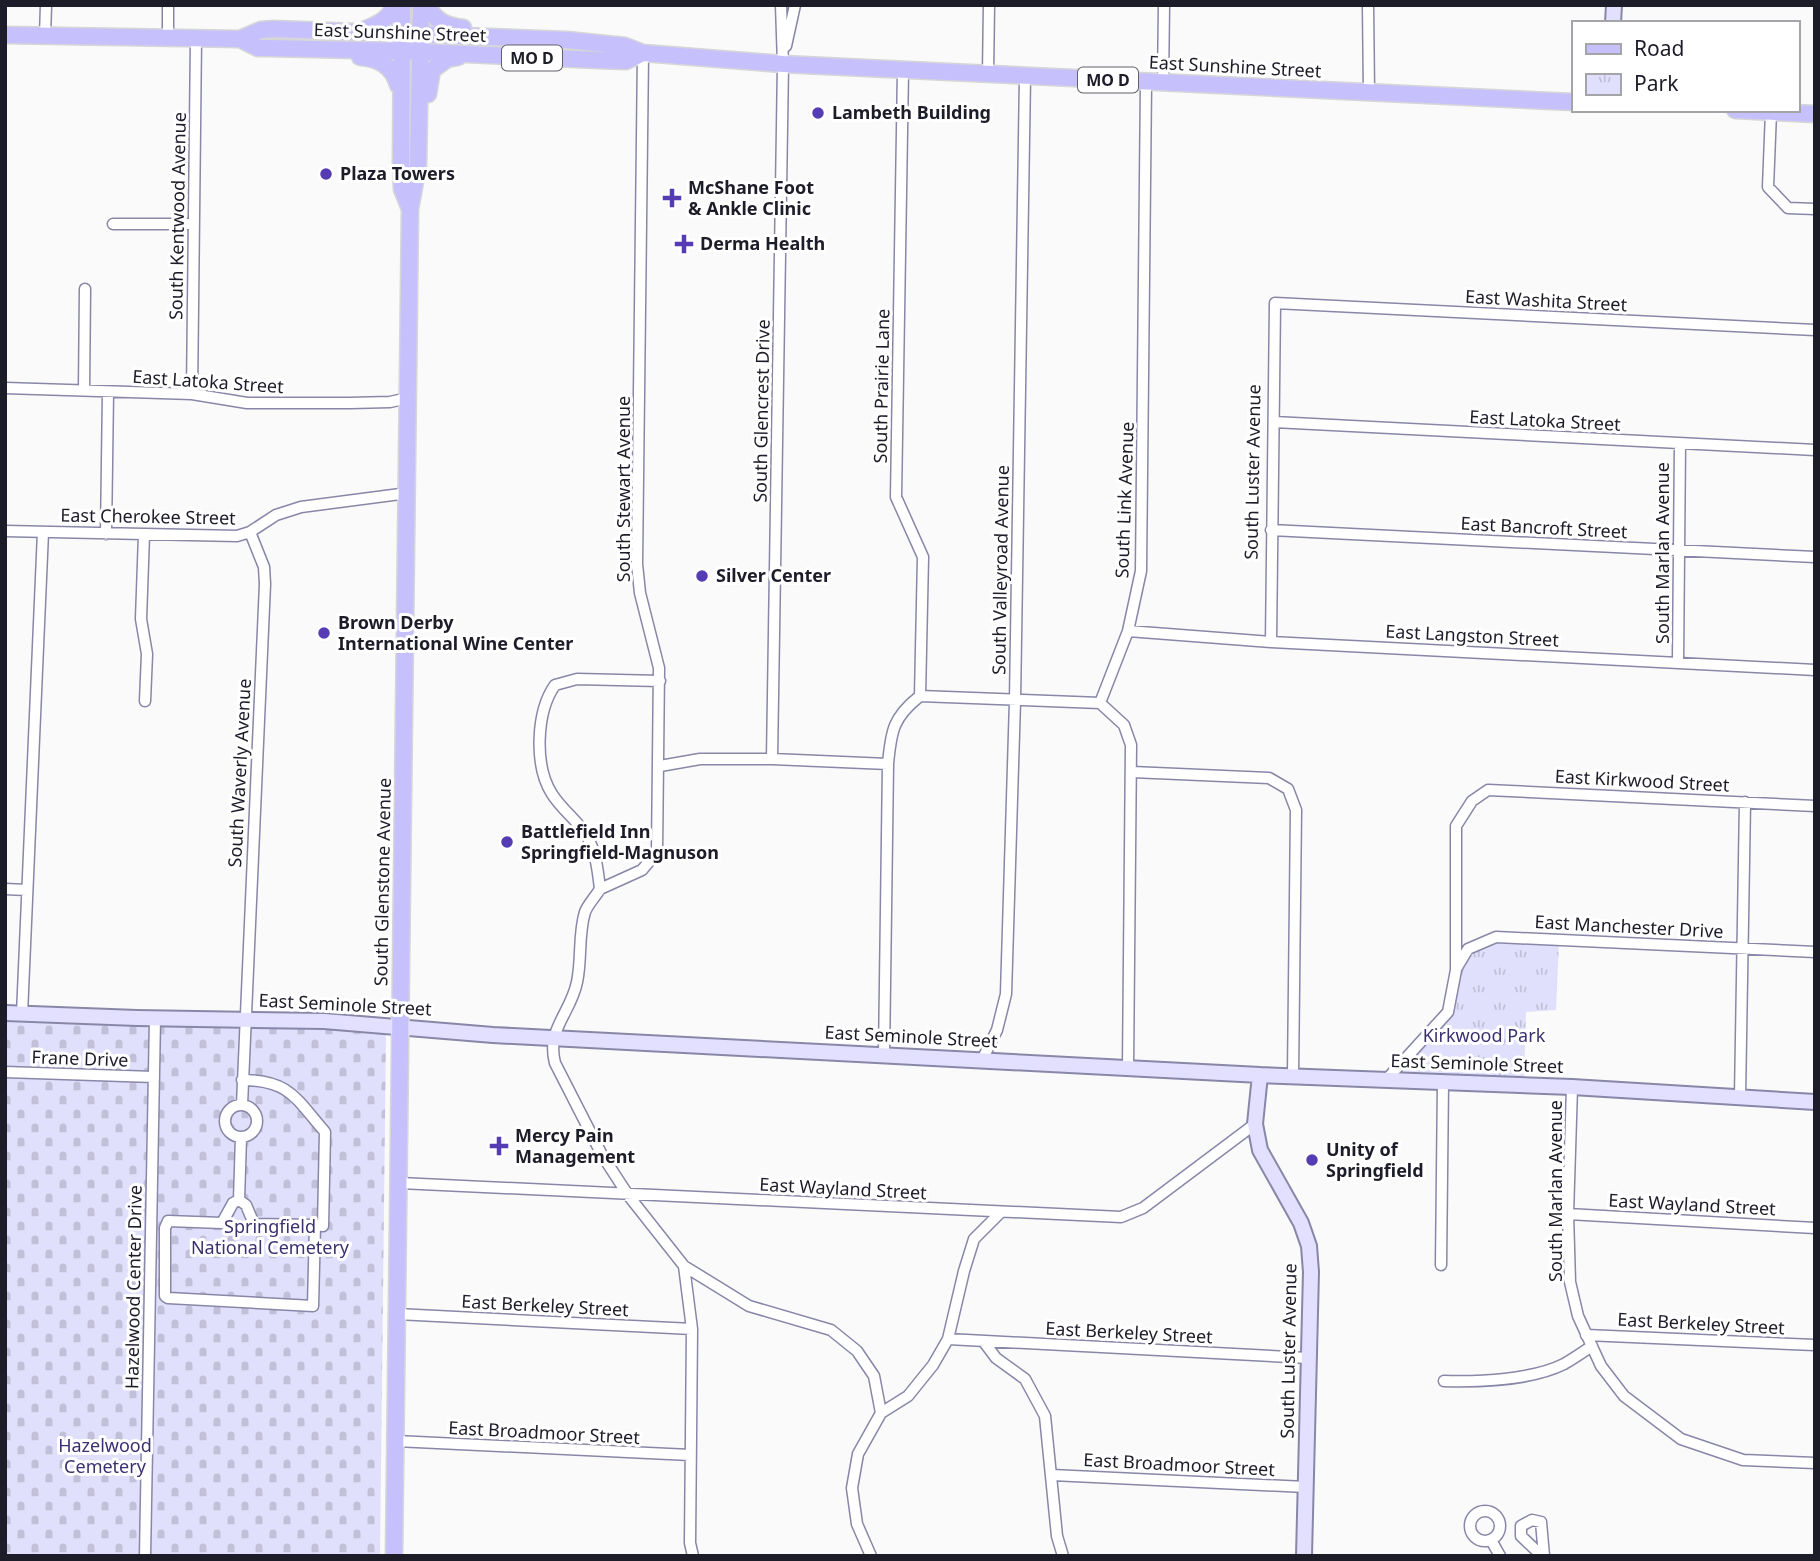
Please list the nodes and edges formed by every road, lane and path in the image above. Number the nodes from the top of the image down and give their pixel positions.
1 (46, 5) edge
2 (169, 5) edge
3 (395, 5) edge
4 (402, 5) edge
5 (421, 5) edge
6 (428, 5) edge
7 (781, 5) edge
8 (795, 5) edge
9 (989, 5) edge
10 (1164, 5) edge
11 (1368, 5) edge
12 (358, 32) junction
13 (402, 33) junction
14 (421, 34) junction
15 (5, 35) edge
16 (45, 36) junction
17 (168, 38) junction
18 (196, 38) junction
19 (240, 38) junction
20 (567, 40) junction
21 (268, 48) junction
22 (401, 51) junction
23 (420, 52) junction
24 (643, 53) junction
25 (472, 55) junction
26 (783, 64) junction
27 (903, 70) junction
28 (988, 74) junction
29 (1025, 76) junction
30 (1155, 82) junction
31 (1369, 93) junction
32 (401, 97) junction
33 (1572, 102) edge
34 (1771, 112) joint
35 (1815, 114) edge
36 (418, 165) junction
37 (410, 209) junction
38 (1815, 209) edge
39 (113, 224) dead end
40 (194, 224) junction
41 (85, 289) dead end
42 (1275, 303) joint
43 (1815, 330) edge
44 (5, 388) edge
45 (84, 390) junction
46 (108, 392) junction
47 (192, 394) junction
48 (408, 398) junction
49 (1274, 422) junction
50 (1679, 444) junction
51 (1815, 450) edge
52 (408, 493) junction
53 (1271, 530) junction
54 (5, 531) edge
55 (43, 532) junction
56 (250, 532) junction
57 (106, 534) junction
58 (145, 536) junction
59 (1679, 551) junction
60 (1815, 557) edge
61 (1128, 631) junction
62 (1271, 642) junction
63 (1678, 662) junction
64 (1815, 670) edge
65 (660, 681) junction
66 (920, 696) junction
67 (145, 701) dead end
68 (1015, 701) junction
69 (1100, 704) junction
70 (772, 759) junction
71 (888, 764) junction
72 (660, 766) junction
73 (1132, 772) junction
74 (1745, 802) junction
75 (1815, 806) edge
76 (5, 889) edge
77 (600, 889) junction
78 (27, 890) junction
79 (1743, 948) junction
80 (1815, 952) edge
81 (1456, 970) junction
82 (5, 1013) edge
83 (22, 1014) junction
84 (155, 1018) junction
85 (244, 1018) junction
86 (400, 1026) junction
87 (552, 1037) junction
88 (884, 1055) junction
89 (982, 1060) junction
90 (1128, 1068) junction
91 (5, 1072) edge
92 (1260, 1075) junction
93 (1293, 1075) junction
94 (154, 1077) junction
95 (242, 1080) junction
96 (1386, 1080) junction
97 (1443, 1082) junction
98 (1572, 1087) junction
99 (1740, 1097) junction
100 (1815, 1102) edge
101 (242, 1105) junction
102 (1255, 1124) junction
103 (241, 1137) junction
104 (400, 1183) junction
105 (628, 1195) junction
106 (239, 1200) junction
107 (1000, 1213) junction
108 (1568, 1214) junction
109 (319, 1226) junction
110 (1815, 1228) edge
111 (1441, 1265) dead end
112 (684, 1266) junction
113 (397, 1314) junction
114 (692, 1329) junction
115 (1587, 1335) junction
116 (948, 1339) junction
117 (984, 1342) junction
118 (1815, 1345) edge
119 (1592, 1346) junction
120 (1308, 1358) junction
121 (1444, 1381) dead end
122 (881, 1413) junction
123 (396, 1441) junction
124 (690, 1455) junction
125 (1815, 1463) edge
126 (1052, 1475) junction
127 (1305, 1487) junction
128 (1491, 1540) dead end
129 (145, 1556) edge
130 (394, 1556) edge
131 (693, 1556) edge
132 (871, 1556) edge
133 (1063, 1556) edge
134 (1304, 1556) edge
135 (1500, 1556) edge

1 - 16 street
2 - 17 street
3 - 12 main road
4 - 13 main road, South Glenstone Avenue
5 - 14 main road, South Glenstone Avenue
6 - 20 main road
7 - 26 street
8 - 26 street
9 - 28 street
10 - 30 street, South Link Avenue
11 - 31 street
12 - 13 main road, East Sunshine Street
12 - 19 main road, East Sunshine Street
13 - 14 main road, East Sunshine Street
13 - 22 main road, South Glenstone Avenue
14 - 20 main road, East Sunshine Street / MO D
14 - 23 main road, South Glenstone Avenue
15 - 16 main road, East Sunshine Street
16 - 17 main road, East Sunshine Street
17 - 18 main road, East Sunshine Street
18 - 19 main road, East Sunshine Street
18 - 40 street, South Kentwood Avenue
19 - 21 main road, East Sunshine Street
20 - 24 main road, East Sunshine Street / MO D
21 - 22 main road, East Sunshine Street
21 - 32 main road
22 - 23 main road, East Sunshine Street
22 - 32 main road, South Glenstone Avenue
23 - 25 main road, East Sunshine Street / MO D
23 - 36 main road, South Glenstone Avenue
24 - 25 main road, East Sunshine Street / MO D
24 - 26 main road, East Sunshine Street / MO D
24 - 65 street, South Stewart Avenue
25 - 36 main road
26 - 27 main road, East Sunshine Street / MO D
26 - 70 street, South Glencrest Drive
27 - 28 main road, East Sunshine Street / MO D
27 - 66 street, South Prairie Lane
28 - 29 main road, East Sunshine Street / MO D
29 - 30 main road, East Sunshine Street / MO D
29 - 68 street, South Valleyroad Avenue
30 - 31 main road, East Sunshine Street / MO D
30 - 61 street, South Link Avenue
31 - 33 main road, East Sunshine Street / MO D
32 - 37 main road, South Glenstone Avenue
34 - 35 main road
34 - 38 street
36 - 37 main road, South Glenstone Avenue
37 - 48 main road, South Glenstone Avenue
39 - 40 street
40 - 47 street, South Kentwood Avenue
41 - 45 street
42 - 43 street, East Washita Street
42 - 49 street, South Luster Avenue
44 - 45 street, East Latoka Street
45 - 46 street, East Latoka Street
46 - 47 street, East Latoka Street
46 - 57 street
47 - 48 street, East Latoka Street
48 - 52 main road, South Glenstone Avenue
49 - 50 street, East Latoka Street
49 - 53 street, South Luster Avenue
50 - 51 street, East Latoka Street
50 - 59 street, South Marlan Avenue
52 - 56 street, East Cherokee Street
52 - 86 main road, South Glenstone Avenue
53 - 59 street, East Bancroft Street
53 - 62 street, South Luster Avenue
54 - 55 street, East Cherokee Street
55 - 57 street, East Cherokee Street
55 - 78 street
56 - 58 street, East Cherokee Street
56 - 85 street, South Waverly Avenue
57 - 58 street, East Cherokee Street
58 - 67 street
59 - 60 street, East Bancroft Street
59 - 63 street, South Marlan Avenue
61 - 62 street, East Langston Street
61 - 69 street, South Link Avenue
62 - 63 street, East Langston Street
63 - 64 street, East Langston Street
65 - 72 street, South Stewart Avenue
65 - 77 street
66 - 68 street
66 - 71 street
68 - 69 street
68 - 89 street, South Valleyroad Avenue
69 - 73 street
70 - 71 street
70 - 72 street
71 - 88 street
72 - 77 street, South Stewart Avenue
73 - 90 street
73 - 93 street
74 - 75 street, East Kirkwood Street
74 - 79 street
74 - 81 street, East Kirkwood Street
76 - 78 street
77 - 87 street
78 - 83 street
79 - 80 street, East Manchester Drive
79 - 81 street, East Manchester Drive
79 - 99 street
81 - 96 street
82 - 83 street, East Seminole Street
83 - 84 street, East Seminole Street
84 - 85 street, East Seminole Street
84 - 94 street, Hazelwood Center Drive
85 - 86 street, East Seminole Street
85 - 95 street, South Waverly Avenue
86 - 87 street, East Seminole Street
86 - 104 main road, South Glenstone Avenue
87 - 88 street, East Seminole Street
87 - 105 street
88 - 89 street, East Seminole Street
89 - 90 street, East Seminole Street
90 - 92 street, East Seminole Street
91 - 94 street, Frane Drive
92 - 93 street, East Seminole Street
92 - 102 street, South Luster Avenue
93 - 96 street, East Seminole Street
94 - 129 street, Hazelwood Center Drive
95 - 101 street, South Waverly Avenue
95 - 109 street
96 - 97 street, East Seminole Street
97 - 98 street, East Seminole Street
97 - 111 street
98 - 99 street, East Seminole Street
98 - 108 street, South Marlan Avenue
99 - 100 street, East Seminole Street
101 - 103 street
101 - 103 street
102 - 107 street, East Wayland Street
102 - 120 street, South Luster Avenue
103 - 106 street
104 - 105 street, East Wayland Street
104 - 113 main road, South Glenstone Avenue
105 - 107 street, East Wayland Street
105 - 112 street
106 - 109 street
106 - 109 street
107 - 116 street
108 - 110 street, East Wayland Street
108 - 115 street, South Marlan Avenue
112 - 114 street
112 - 122 street
113 - 114 street, East Berkeley Street
113 - 123 main road, South Glenstone Avenue
114 - 124 street
115 - 118 street, East Berkeley Street
115 - 119 street
116 - 117 street, East Berkeley Street
116 - 122 street
117 - 120 street, East Berkeley Street
117 - 126 street
119 - 121 street
119 - 125 street
120 - 127 street, South Luster Avenue
122 - 132 street
123 - 124 street, East Broadmoor Street
123 - 130 main road, South Glenstone Avenue
124 - 131 street
126 - 127 street, East Broadmoor Street
126 - 133 street
127 - 134 street, South Luster Avenue
128 - 135 street

